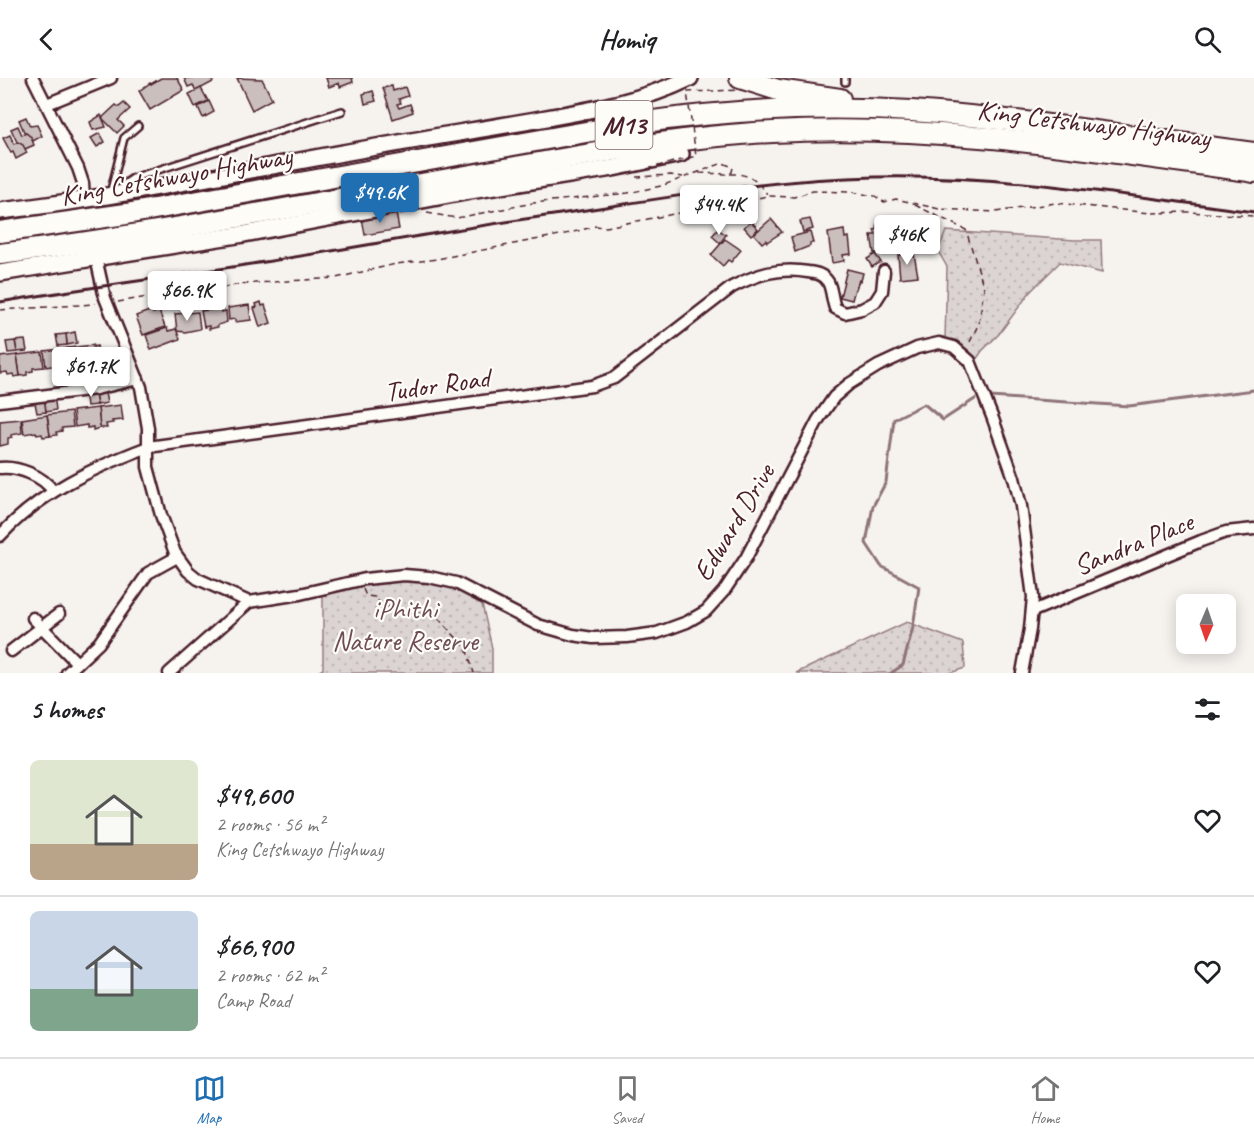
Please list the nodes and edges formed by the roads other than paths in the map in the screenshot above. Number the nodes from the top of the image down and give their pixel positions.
1 (33, 78) edge
2 (111, 78) edge
3 (690, 78) edge
4 (741, 84) edge
5 (47, 104) junction
6 (342, 111) dead end
7 (911, 111) junction
8 (138, 126) dead end
9 (773, 132) junction
10 (619, 149) junction
11 (1254, 153) edge
12 (681, 154) joint
13 (598, 160) dead end
14 (519, 166) junction
15 (549, 169) dead end
16 (1254, 172) edge
17 (114, 195) junction
18 (84, 200) junction
19 (1, 210) edge
20 (0, 232) edge
21 (0, 254) edge
22 (96, 258) junction
23 (884, 271) dead end
24 (0, 273) edge
25 (138, 379) junction
26 (0, 401) edge
27 (148, 447) junction
28 (0, 468) edge
29 (53, 491) junction
30 (1254, 529) edge
31 (0, 536) edge
32 (177, 557) junction
33 (249, 602) junction
34 (1033, 611) junction
35 (59, 614) dead end
36 (33, 618) dead end
37 (44, 627) junction
38 (11, 651) dead end
39 (77, 663) junction
40 (67, 673) edge
41 (169, 673) edge
42 (1022, 673) edge

1 - 5 street
2 - 5 street
3 - 17 street
4 - 7 highway
5 - 18 street
6 - 17 lane
7 - 11 highway, King Cetshwayo Highway / M13
7 - 20 highway, King Cetshwayo Highway / M13
8 - 17 lane
9 - 10 highway, King Cetshwayo Highway / M13
9 - 12 highway
9 - 16 highway, King Cetshwayo Highway / M13
10 - 13 lane
10 - 14 highway, King Cetshwayo Highway / M13
12 - 22 street
14 - 15 lane
14 - 21 highway, King Cetshwayo Highway / M13
17 - 18 street
18 - 19 street
22 - 24 street
22 - 25 street
23 - 27 street, Tudor Road
25 - 26 street
25 - 27 street
27 - 29 street, Tudor Road
27 - 32 street
28 - 29 street
29 - 31 street, Tudor Road
30 - 34 street, Sandra Place
32 - 33 street
32 - 39 street
33 - 34 street, Edward Drive
33 - 41 street
34 - 42 street
35 - 37 street
36 - 37 street
37 - 38 street
37 - 39 street
39 - 40 street

